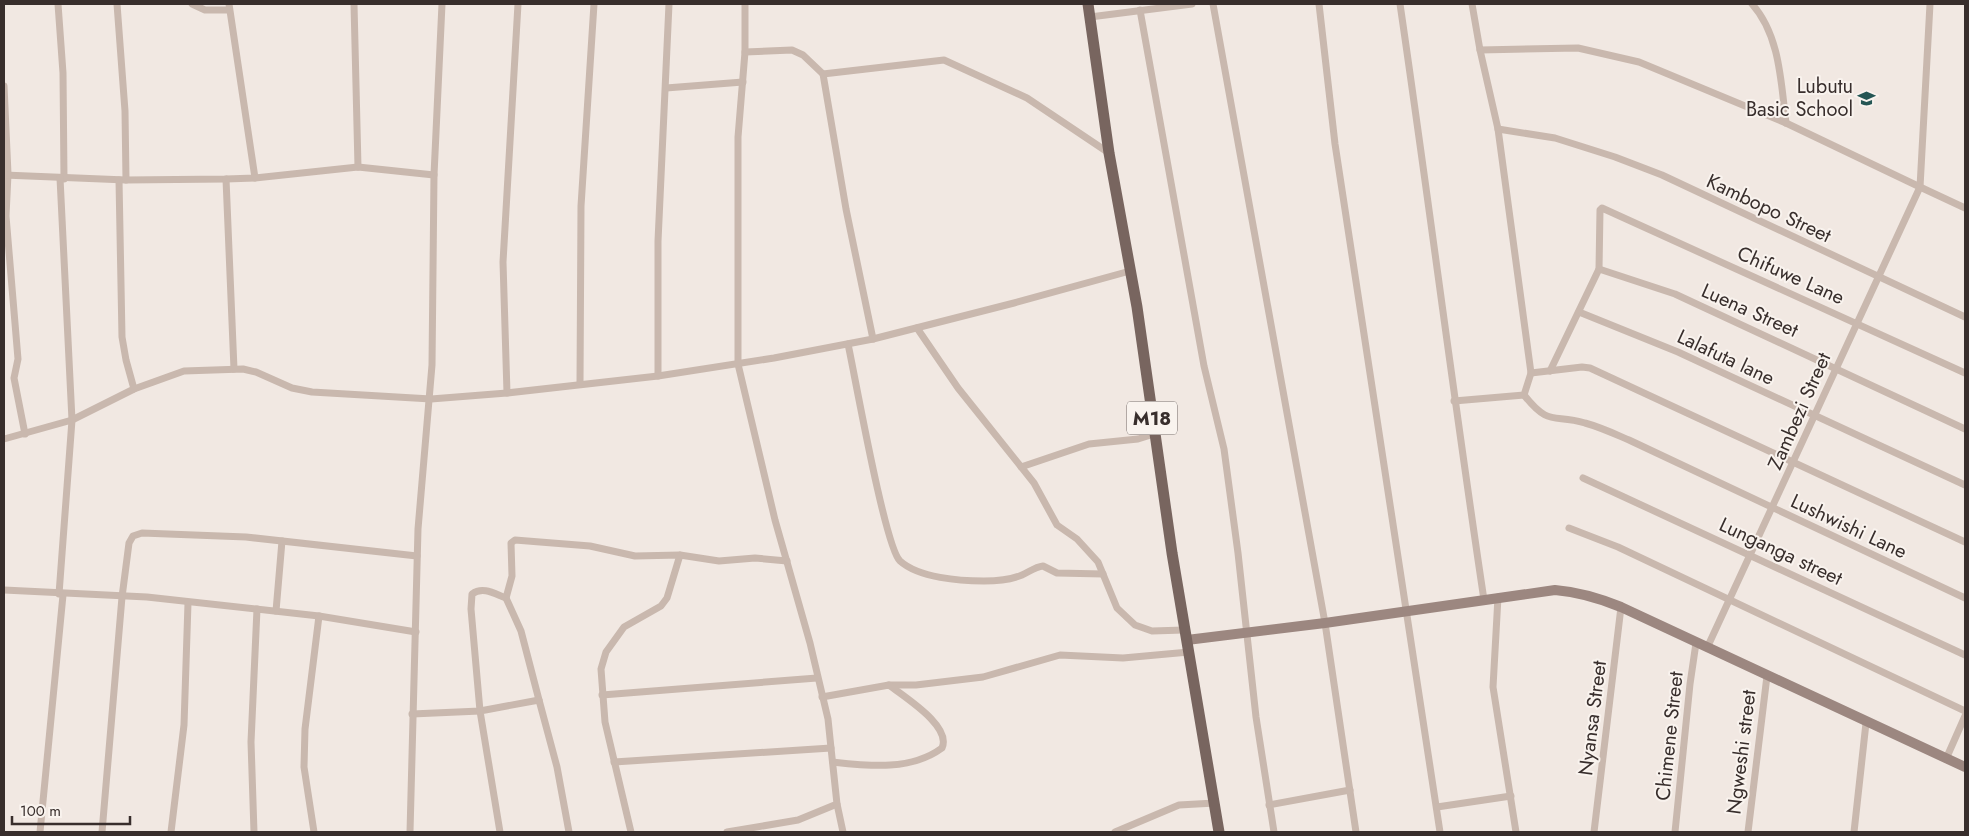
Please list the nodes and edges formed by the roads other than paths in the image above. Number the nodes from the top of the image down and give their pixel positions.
1 (58, 4) edge
2 (117, 4) edge
3 (192, 4) edge
4 (354, 4) edge
5 (442, 4) edge
6 (518, 4) edge
7 (594, 4) edge
8 (668, 4) edge
9 (745, 4) edge
10 (1088, 4) edge
11 (1175, 4) edge
12 (1192, 4) edge
13 (1214, 4) edge
14 (1319, 4) edge
15 (1400, 4) edge
16 (1472, 4) edge
17 (1752, 4) edge
18 (1930, 4) edge
19 (229, 7) edge
20 (1140, 10) junction
21 (1090, 17) junction
22 (1480, 50) junction
23 (745, 52) junction
24 (823, 74) junction
25 (742, 82) junction
26 (4, 86) edge
27 (666, 88) junction
28 (1786, 123) junction
29 (1498, 129) junction
30 (1109, 153) junction
31 (358, 167) junction
32 (6, 174) edge
33 (434, 175) junction
34 (62, 178) junction
35 (255, 178) junction
36 (226, 179) junction
37 (122, 180) junction
38 (1920, 186) junction
39 (1965, 208) edge
40 (1599, 269) junction
41 (1130, 271) junction
42 (1879, 278) junction
43 (1579, 312) junction
44 (1965, 317) edge
45 (1859, 323) junction
46 (917, 328) junction
47 (872, 339) junction
48 (848, 344) junction
49 (738, 364) junction
50 (1836, 367) junction
51 (234, 368) junction
52 (1550, 371) junction
53 (1531, 373) junction
54 (1965, 373) edge
55 (658, 376) junction
56 (580, 384) junction
57 (134, 389) junction
58 (507, 393) junction
59 (1524, 395) junction
60 (430, 399) junction
61 (1454, 401) junction
62 (1813, 416) junction
63 (72, 420) junction
64 (1965, 429) edge
65 (25, 434) junction
66 (1154, 434) junction
67 (4, 439) edge
68 (1794, 463) junction
69 (1021, 467) junction
70 (1583, 478) dead end
71 (1965, 485) edge
72 (1773, 508) junction
73 (1569, 528) dead end
74 (282, 541) junction
75 (1965, 542) edge
76 (1751, 554) junction
77 (680, 555) junction
78 (418, 556) junction
79 (787, 561) junction
80 (1103, 574) junction
81 (4, 590) edge
82 (61, 595) junction
83 (122, 597) junction
84 (1498, 597) junction
85 (506, 598) junction
86 (1965, 598) edge
87 (1484, 600) junction
88 (1728, 600) junction
89 (188, 603) junction
90 (1621, 607) junction
91 (257, 609) junction
92 (276, 612) junction
93 (1408, 612) junction
94 (319, 616) junction
95 (1325, 623) junction
96 (416, 632) junction
97 (1246, 634) junction
98 (1186, 635) junction
99 (1696, 643) junction
100 (1707, 648) junction
101 (1189, 652) junction
102 (1965, 655) edge
103 (1767, 676) junction
104 (817, 678) junction
105 (889, 685) junction
106 (602, 695) junction
107 (822, 697) junction
108 (538, 700) junction
109 (480, 711) junction
110 (1965, 711) edge
111 (412, 714) junction
112 (1965, 716) edge
113 (1866, 723) junction
114 (832, 748) junction
115 (1946, 759) junction
116 (614, 762) junction
117 (833, 762) junction
118 (1965, 767) edge
119 (1350, 790) junction
120 (1511, 796) junction
121 (1215, 803) junction
122 (837, 804) junction
123 (1269, 805) junction
124 (1436, 807) junction
125 (755, 829) edge
126 (40, 832) edge
127 (102, 832) edge
128 (171, 832) edge
129 (254, 832) edge
130 (314, 832) edge
131 (410, 832) edge
132 (500, 832) edge
133 (569, 832) edge
134 (631, 832) edge
135 (727, 832) edge
136 (843, 832) edge
137 (1115, 832) edge
138 (1219, 832) edge
139 (1274, 832) edge
140 (1356, 832) edge
141 (1440, 832) edge
142 (1516, 832) edge
143 (1594, 832) edge
144 (1675, 832) edge
145 (1748, 832) edge
146 (1854, 832) edge

1 - 34 street
2 - 37 street
3 - 19 street
4 - 31 street
5 - 33 street
6 - 58 street
7 - 56 street
8 - 27 street
9 - 23 street
10 - 21 main road, M18
11 - 12 street
11 - 20 street
13 - 95 street
14 - 93 street
15 - 61 street
16 - 22 street
17 - 28 street
18 - 38 street
19 - 35 street
20 - 21 street
20 - 97 street
21 - 30 main road, M18
22 - 28 street
22 - 29 street
23 - 24 street
23 - 25 street
24 - 30 street
24 - 47 street
25 - 27 street
25 - 49 street
26 - 32 street
27 - 55 street
28 - 38 street
29 - 42 street, Kambopo Street
29 - 53 street
30 - 41 main road, M18
31 - 33 street
31 - 35 street
32 - 34 street
32 - 65 street
33 - 60 street
34 - 37 street
34 - 63 street
35 - 36 street
36 - 37 street
36 - 51 street
37 - 57 street
38 - 39 street
38 - 42 street, Zambezi Street
40 - 43 street
40 - 45 street, Chifuwe Lane
40 - 50 street, Luena Street
41 - 46 street
41 - 66 main road, M18
42 - 44 street, Kambopo Street
42 - 45 street, Zambezi Street
43 - 52 street
43 - 62 street, Lalafuta lane
45 - 50 street, Zambezi Street
45 - 54 street, Chifuwe Lane
46 - 47 street
46 - 69 street
47 - 48 street
48 - 49 street
48 - 80 street
49 - 55 street
49 - 79 street
50 - 62 street, Zambezi Street
50 - 64 street, Luena Street
51 - 57 street
51 - 60 street
52 - 53 street
52 - 68 street
53 - 59 street
55 - 56 street
56 - 58 street
57 - 63 street
58 - 60 street
59 - 61 street
59 - 72 street, Lushwishi Lane
60 - 78 street
61 - 87 street
62 - 68 street, Zambezi Street
62 - 71 street, Lalafuta lane
63 - 65 street
63 - 82 street
65 - 67 street
66 - 69 street
66 - 98 main road, M18
68 - 72 street, Zambezi Street
68 - 75 street
69 - 80 street
70 - 76 street, Lunganga street
72 - 76 street, Zambezi Street
72 - 86 street, Lushwishi Lane
73 - 88 street
74 - 78 street
74 - 83 street
74 - 92 street
76 - 88 street, Zambezi Street
76 - 102 street, Lunganga street
77 - 79 street
77 - 85 street
77 - 106 street
78 - 96 street
79 - 104 street
80 - 98 street
81 - 82 street
82 - 83 street
82 - 126 street
83 - 89 street
83 - 127 street
84 - 87 street
84 - 90 street
84 - 120 street
85 - 108 street
85 - 109 street
87 - 93 street
88 - 100 street, Zambezi Street
88 - 110 street
89 - 91 street
89 - 128 street
90 - 99 street
90 - 143 street, Nyansa Street
91 - 92 street
91 - 129 street
92 - 94 street
93 - 95 street
93 - 124 street
94 - 96 street
94 - 130 street
95 - 97 street
95 - 119 street
96 - 111 street
97 - 98 street
97 - 123 street
98 - 101 main road, M18
99 - 100 street
99 - 144 street, Chimene Street
100 - 103 street
101 - 105 street
101 - 121 main road, M18
103 - 113 street
103 - 145 street, Ngweshi street
104 - 106 street
104 - 107 street
105 - 107 street
105 - 117 street
106 - 116 street
107 - 114 street
108 - 109 street
108 - 133 street
109 - 111 street
109 - 132 street
111 - 131 street
112 - 115 street
113 - 115 street
113 - 146 street
114 - 116 street
114 - 117 street
115 - 118 street
116 - 134 street
117 - 122 street
119 - 123 street
119 - 140 street
120 - 124 street
120 - 142 street
121 - 137 street
121 - 138 main road, M18
122 - 125 street
122 - 136 street
123 - 139 street
124 - 141 street
125 - 135 street

